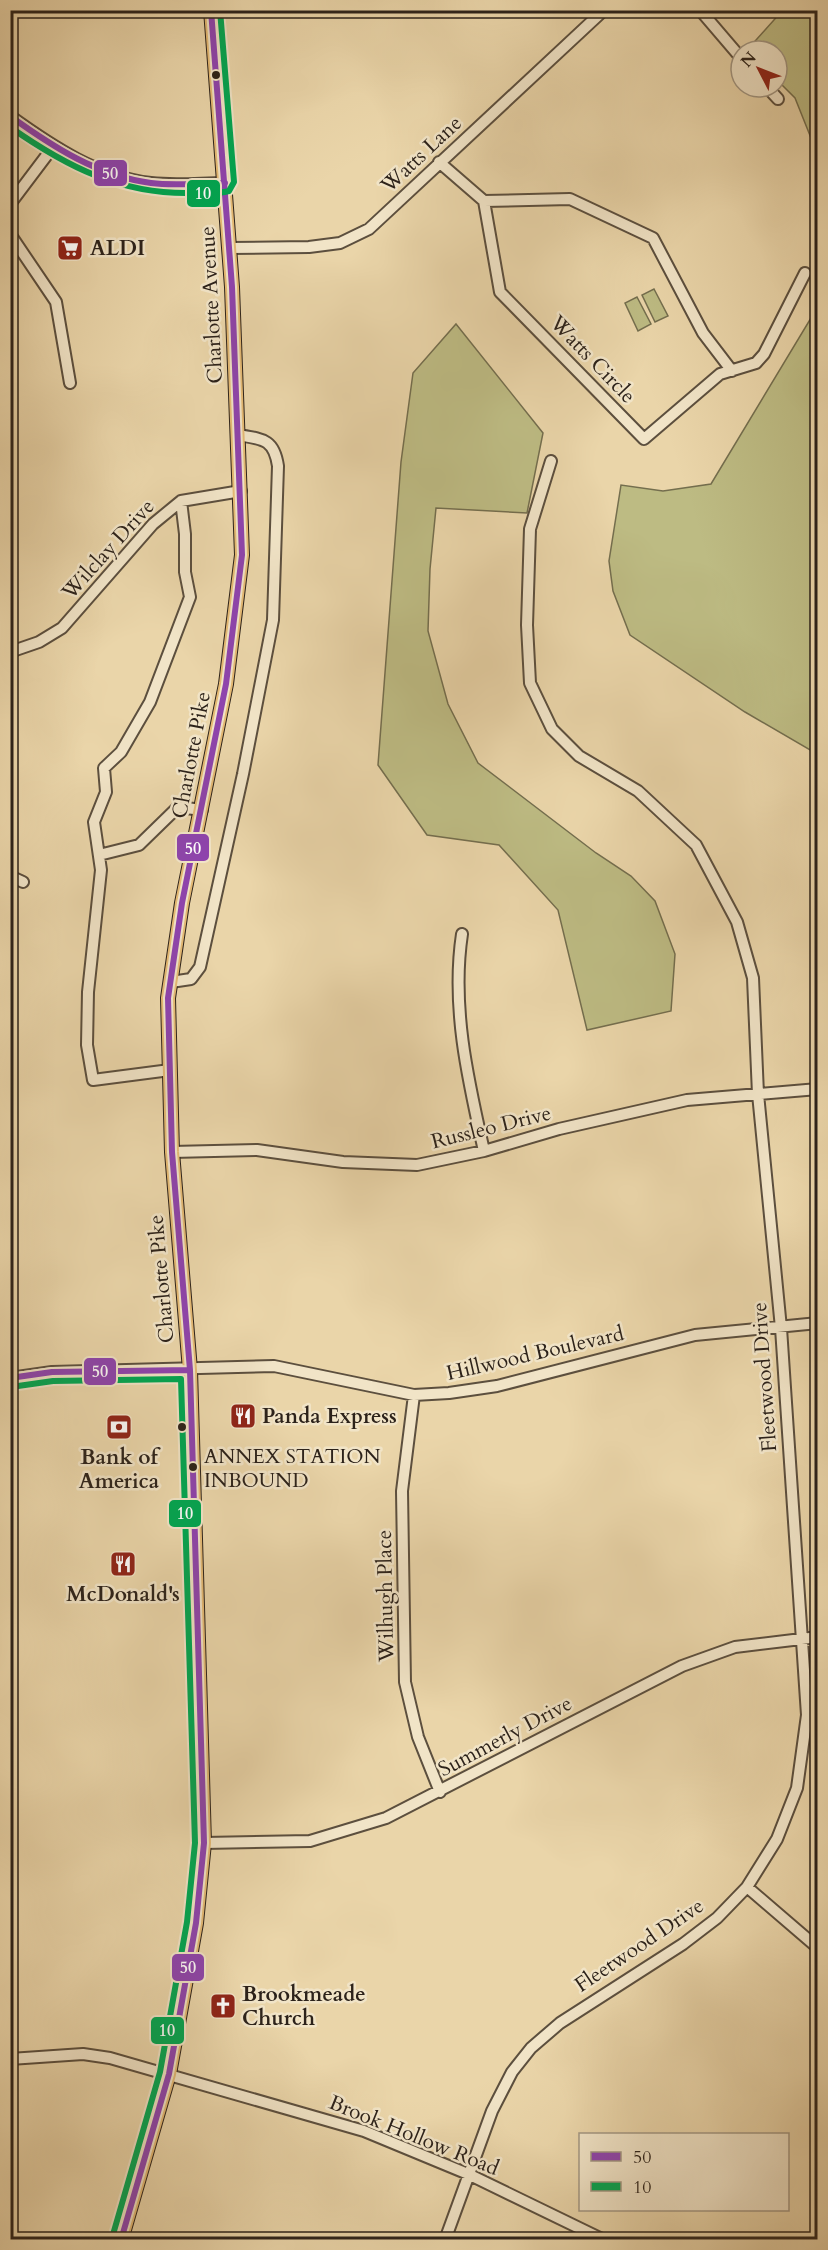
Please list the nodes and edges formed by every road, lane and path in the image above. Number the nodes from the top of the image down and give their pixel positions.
1 (211, 10) edge
2 (604, 10) edge
3 (700, 10) edge
4 (729, 44) edge
5 (10, 116) edge
6 (53, 147) junction
7 (439, 162) junction
8 (225, 183) junction
9 (484, 201) junction
10 (10, 204) edge
11 (10, 234) edge
12 (230, 248) junction
13 (805, 273) dead end
14 (732, 371) junction
15 (70, 383) dead end
16 (238, 435) junction
17 (551, 461) dead end
18 (241, 491) junction
19 (181, 501) junction
20 (10, 652) edge
21 (202, 810) junction
22 (99, 855) junction
23 (10, 876) edge
24 (23, 882) dead end
25 (462, 934) dead end
26 (171, 982) junction
27 (170, 1070) junction
28 (818, 1089) edge
29 (758, 1094) junction
30 (484, 1151) junction
31 (172, 1152) junction
32 (818, 1323) edge
33 (781, 1328) junction
34 (190, 1370) junction
35 (10, 1378) edge
36 (414, 1395) junction
37 (818, 1636) edge
38 (803, 1638) junction
39 (440, 1792) junction
40 (204, 1843) junction
41 (747, 1887) junction
42 (818, 1948) edge
43 (10, 2060) edge
44 (169, 2074) junction
45 (468, 2174) junction
46 (121, 2240) edge
47 (445, 2240) edge
48 (604, 2240) edge

1 - 8 main road, Charlotte Avenue
2 - 7 street, Watts Lane
3 - 4 street
5 - 6 street
6 - 8 street
6 - 10 street
7 - 9 street
7 - 12 street, Watts Lane
8 - 12 main road, Charlotte Avenue
9 - 14 street
9 - 14 street, Watts Circle
11 - 15 street
12 - 16 main road, Charlotte Avenue
13 - 14 street, Watts Circle
16 - 18 main road, Charlotte Avenue
16 - 26 street
17 - 29 street, Fleetwood Drive
18 - 19 street, Wilclay Drive
18 - 21 main road, Charlotte Pike
19 - 20 street, Wilclay Drive
19 - 22 street
21 - 22 street
21 - 26 main road, Charlotte Pike
22 - 27 street
23 - 24 street
25 - 30 street
26 - 27 main road, Charlotte Pike
27 - 31 main road, Charlotte Pike
28 - 29 street, Russleo Drive
29 - 30 street, Russleo Drive
29 - 33 street, Fleetwood Drive
30 - 31 street, Russleo Drive
31 - 34 main road, Charlotte Pike
32 - 33 street, Hillwood Boulevard
33 - 36 street, Hillwood Boulevard
33 - 38 street, Fleetwood Drive
34 - 35 street, Hillwood Boulevard
34 - 36 street, Hillwood Boulevard
34 - 40 main road, Charlotte Pike
36 - 39 street, Wilhugh Place
37 - 38 street, Summerly Drive
38 - 39 street, Summerly Drive
38 - 41 street, Fleetwood Drive
39 - 40 street, Summerly Drive
40 - 44 main road, Charlotte Pike
41 - 42 street
41 - 45 street, Fleetwood Drive
43 - 44 street, Brook Hollow Road
44 - 45 street, Brook Hollow Road
44 - 46 main road, Charlotte Pike
45 - 47 street, Fleetwood Drive
45 - 48 street, Brook Hollow Road

